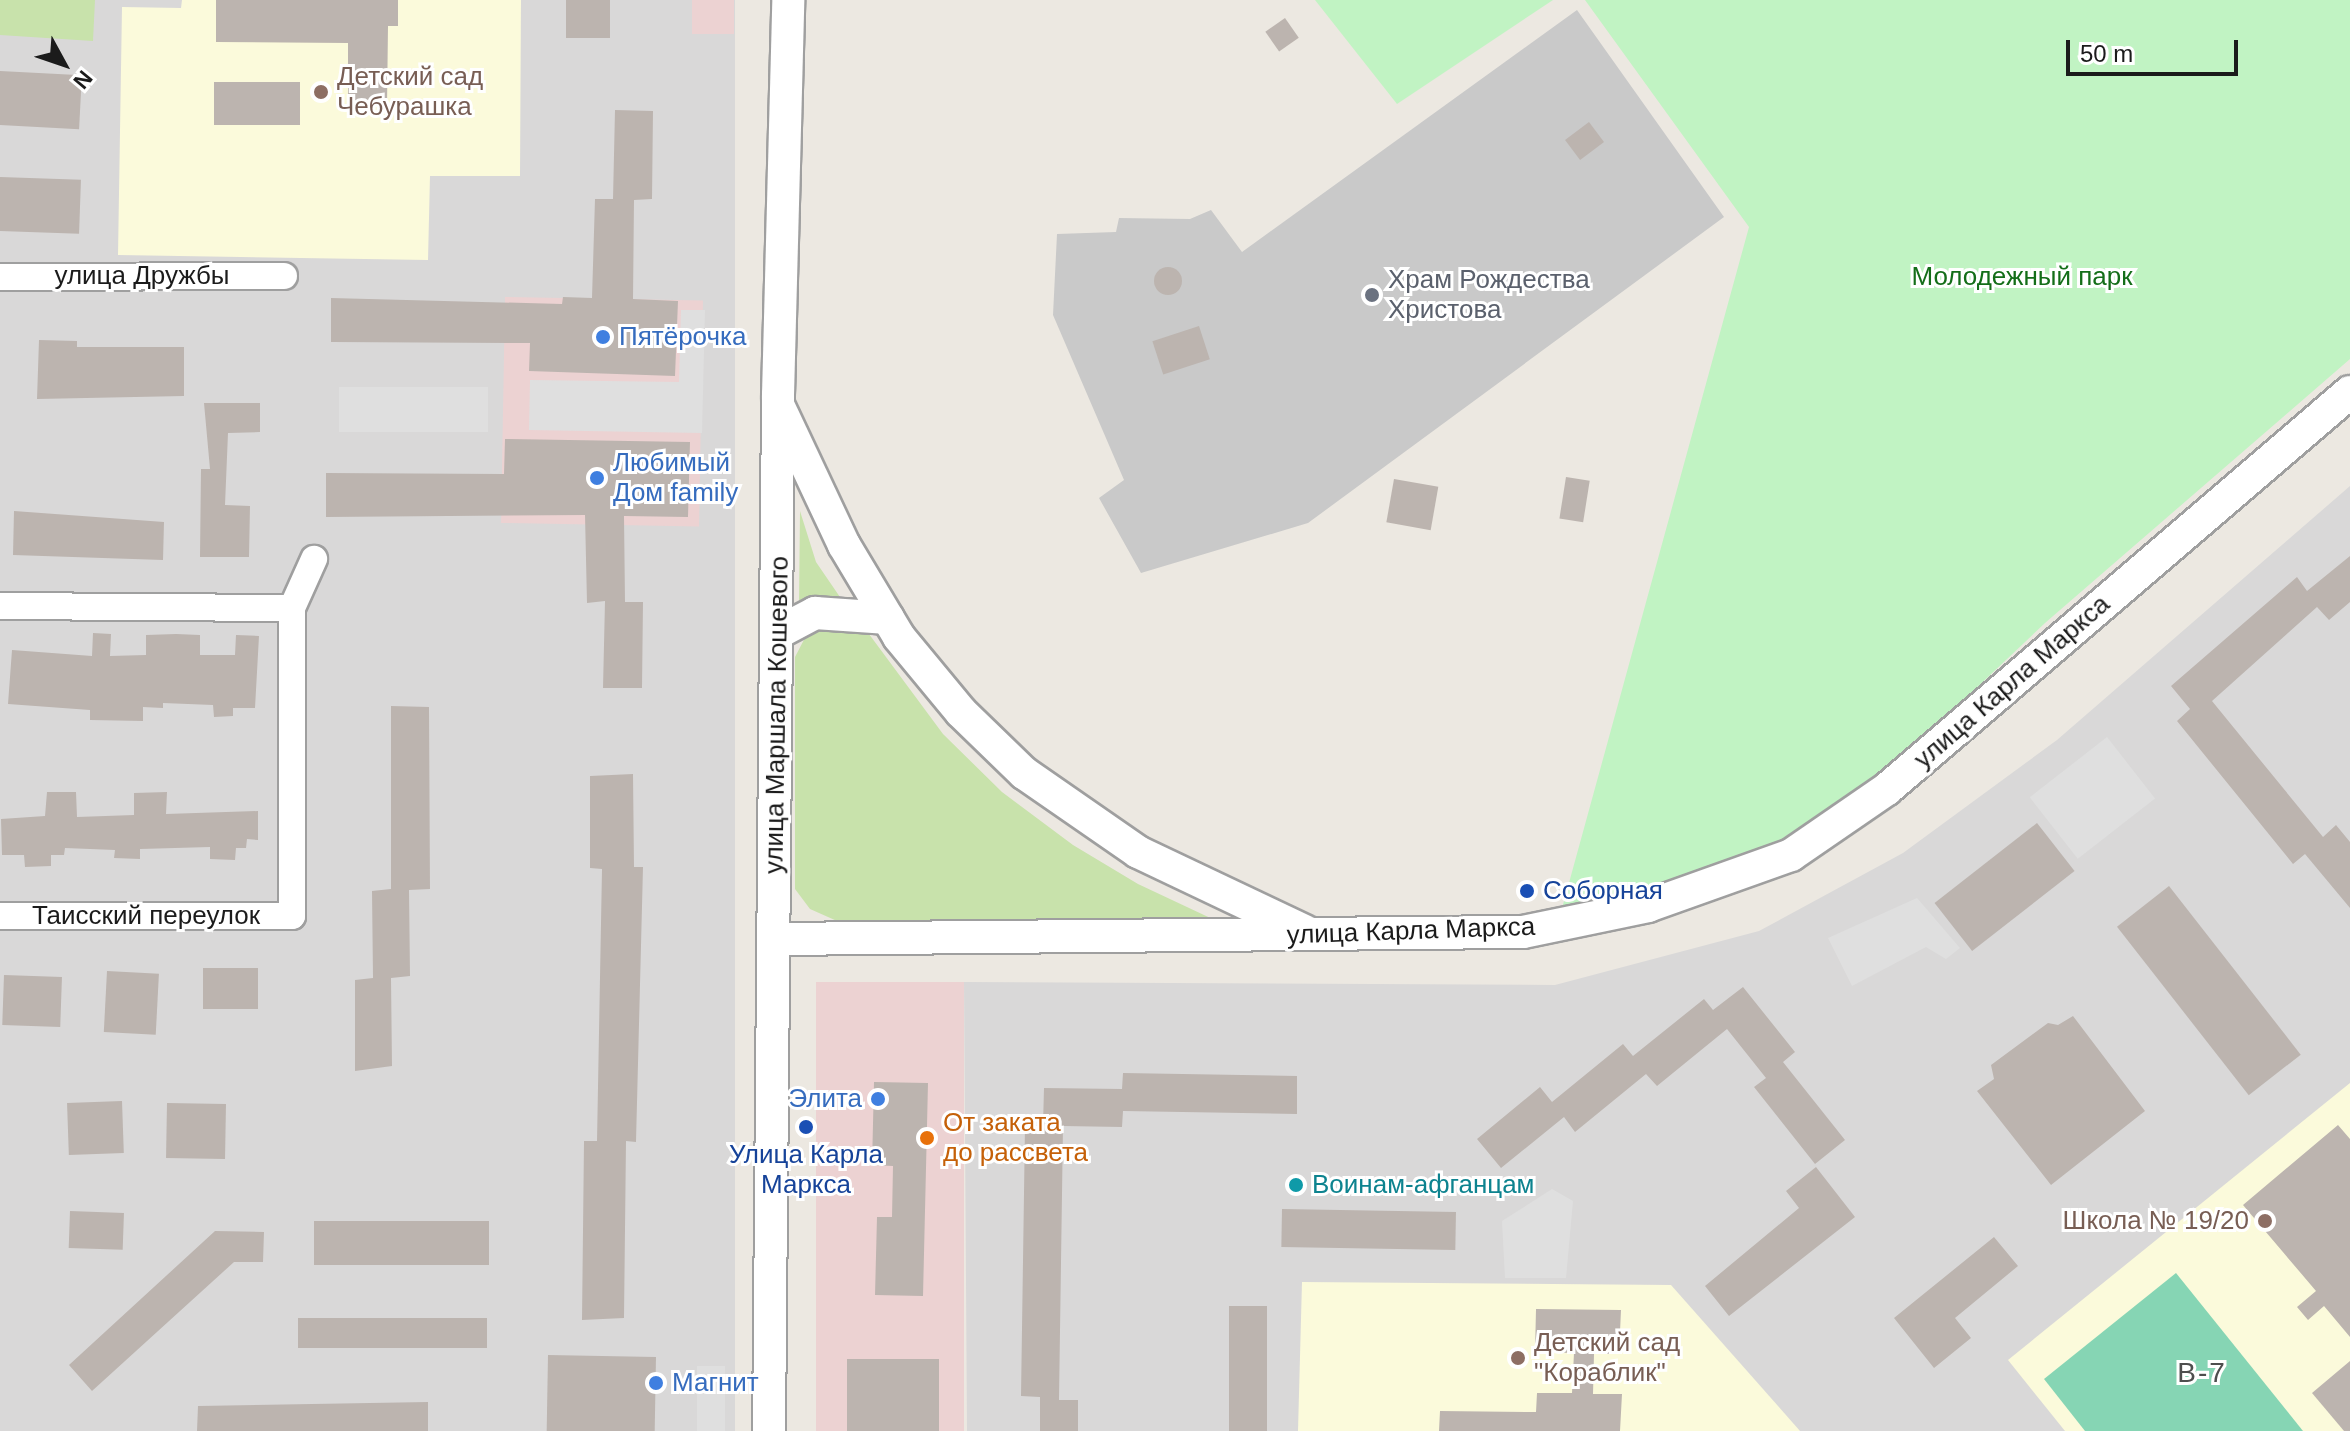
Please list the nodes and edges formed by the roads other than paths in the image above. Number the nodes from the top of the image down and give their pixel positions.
1 (790, 0) edge
2 (284, 276) dead end
3 (0, 277) edge
4 (2350, 392) edge
5 (2350, 408) edge
6 (784, 415) junction
7 (314, 559) dead end
8 (0, 606) edge
9 (292, 608) junction
10 (888, 618) junction
11 (783, 630) junction
12 (0, 916) edge
13 (1315, 937) junction
14 (778, 942) junction
15 (769, 1431) edge
16 (777, 1431) edge

1 - 6 street, улица Маршала Кошевого
2 - 3 street, улица Дружбы
4 - 13 street, улица Карла Маркса
5 - 13 street
6 - 10 street
6 - 11 street, улица Маршала Кошевого
7 - 9 street
8 - 9 street
9 - 12 street, Таисский переулок
10 - 11 street
10 - 13 street
11 - 14 street, улица Маршала Кошевого
13 - 14 street, улица Карла Маркса
14 - 15 street, улица Маршала Кошевого
14 - 16 street

